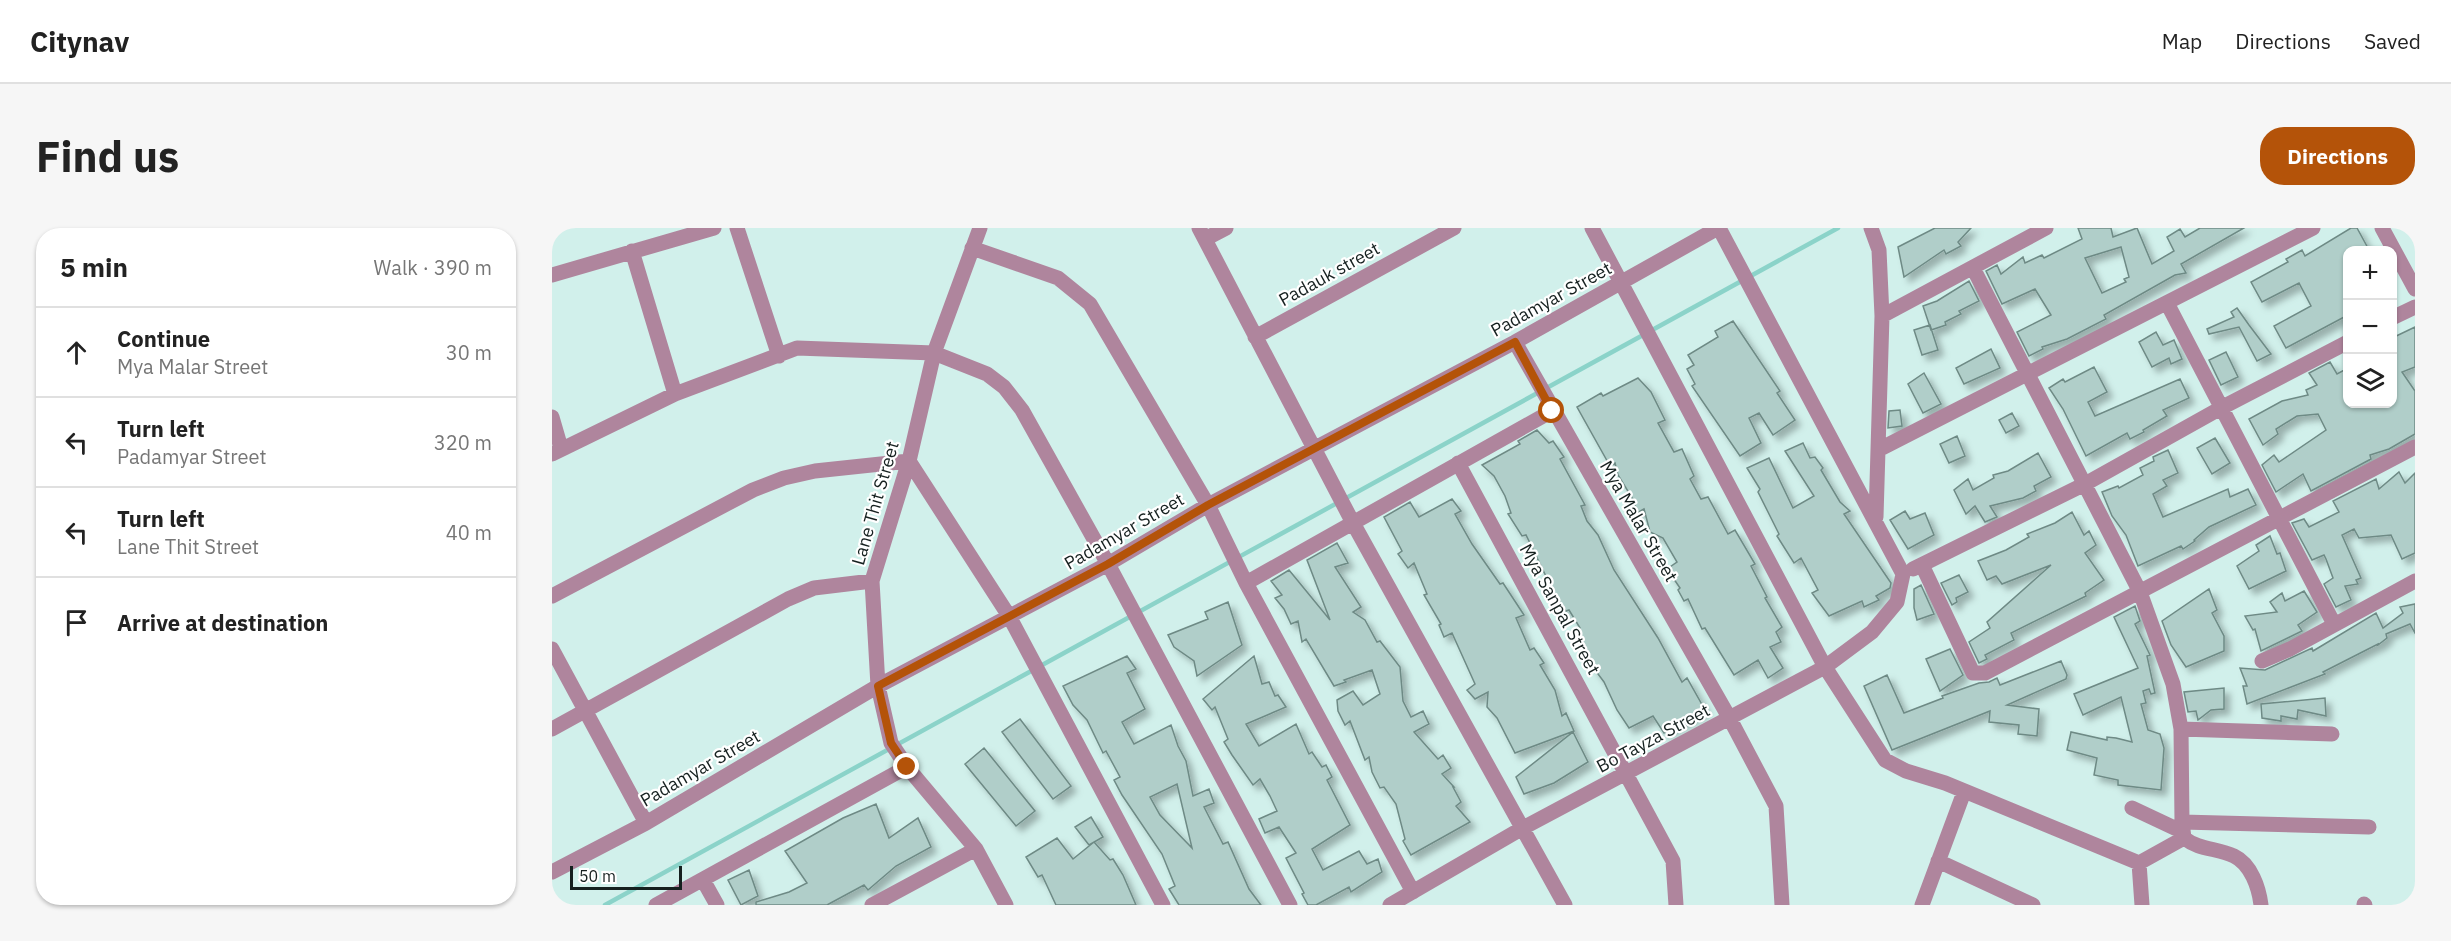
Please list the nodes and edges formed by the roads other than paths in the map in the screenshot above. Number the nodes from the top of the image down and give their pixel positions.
1 (714, 228) edge
2 (737, 228) edge
3 (980, 228) edge
4 (1226, 228) edge
5 (1454, 228) edge
6 (1592, 228) edge
7 (1718, 228) edge
8 (1871, 228) edge
9 (2046, 228) edge
10 (2313, 228) edge
11 (2382, 228) edge
12 (1202, 234) edge
13 (972, 248) junction
14 (632, 251) junction
15 (1973, 268) junction
16 (552, 275) edge
17 (1620, 282) junction
18 (2415, 289) edge
19 (2167, 303) junction
20 (2415, 307) edge
21 (1882, 316) junction
22 (2397, 316) edge
23 (1255, 337) junction
24 (1515, 342) junction
25 (2343, 345) edge
26 (934, 353) junction
27 (779, 356) junction
28 (2027, 374) junction
29 (675, 394) junction
30 (2221, 408) junction
31 (1552, 411) junction
32 (552, 417) edge
33 (2415, 447) edge
34 (1315, 448) junction
35 (1878, 450) junction
36 (556, 451) edge
37 (909, 461) junction
38 (1458, 464) junction
39 (2085, 484) junction
40 (1208, 505) junction
41 (2278, 519) junction
42 (1876, 520) junction
43 (1353, 523) junction
44 (1108, 564) junction
45 (1922, 565) junction
46 (1903, 574) junction
47 (872, 581) junction
48 (2415, 581) edge
49 (1246, 583) junction
50 (2140, 592) junction
51 (552, 596) edge
52 (1009, 616) junction
53 (2334, 624) junction
54 (552, 649) edge
55 (2262, 661) dead end
56 (1825, 667) junction
57 (878, 686) junction
58 (585, 711) junction
59 (1730, 719) junction
60 (552, 729) edge
61 (2181, 729) junction
62 (2332, 734) dead end
63 (907, 767) junction
64 (1627, 773) junction
65 (1964, 792) junction
66 (2132, 808) dead end
67 (645, 823) junction
68 (2369, 827) dead end
69 (1521, 829) junction
70 (2183, 831) junction
71 (976, 849) junction
72 (1938, 861) junction
73 (2139, 864) junction
74 (552, 872) edge
75 (703, 880) junction
76 (1413, 892) junction
77 (656, 905) edge
78 (717, 905) edge
79 (872, 905) edge
80 (1006, 905) edge
81 (1163, 905) edge
82 (1290, 905) edge
83 (1390, 905) edge
84 (1565, 905) edge
85 (1676, 905) edge
86 (1782, 905) edge
87 (1922, 905) edge
88 (2033, 905) edge
89 (2142, 905) edge
90 (2261, 905) edge

1 - 14 street
2 - 27 street
3 - 13 street, Lane Thit Street
4 - 12 street
5 - 23 street, Padauk street
6 - 17 street
7 - 17 street, Padamyar Street
7 - 42 street
8 - 21 street
9 - 15 street
10 - 19 street
11 - 18 street
12 - 23 street
13 - 26 street, Lane Thit Street
13 - 40 street
14 - 16 street
14 - 29 street
15 - 21 street
15 - 28 street
17 - 24 street, Padamyar Street
17 - 56 street
19 - 28 street
19 - 30 street
20 - 22 street
21 - 35 street
23 - 34 street
24 - 31 street, Mya Malar Street
24 - 34 street, Padamyar Street
25 - 30 street
26 - 27 street
26 - 37 street, Lane Thit Street
26 - 44 street
27 - 29 street
28 - 35 street
28 - 39 street
29 - 36 street
30 - 39 street
30 - 41 street
31 - 38 street
31 - 59 street, Mya Malar Street
32 - 36 street
33 - 41 street
34 - 40 street, Padamyar Street
34 - 43 street
35 - 42 street
37 - 47 street, Lane Thit Street
37 - 51 street
37 - 52 street
38 - 43 street
38 - 64 street, Mya Sanpal Street
39 - 45 street
39 - 50 street
40 - 44 street, Padamyar Street
40 - 49 street
41 - 50 street
41 - 53 street
42 - 46 street
43 - 49 street
43 - 69 street
44 - 52 street, Padamyar Street
44 - 82 street
45 - 46 street
45 - 50 street
46 - 56 street, Bo Tayza Street
47 - 57 street, Lane Thit Street
47 - 58 street
48 - 53 street
49 - 76 street
50 - 61 street
52 - 57 street, Padamyar Street
52 - 81 street
53 - 55 street
54 - 58 street
56 - 59 street, Bo Tayza Street
56 - 65 street
57 - 63 street, Lane Thit Street
57 - 67 street, Padamyar Street
58 - 60 street
58 - 67 street
59 - 64 street, Bo Tayza Street
59 - 86 street, Mya Malar Street
61 - 62 street
61 - 70 street
63 - 71 street, Lane Thit Street
63 - 75 street
64 - 69 street, Bo Tayza Street
64 - 85 street, Mya Sanpal Street
65 - 72 street
65 - 73 street
66 - 70 street
67 - 74 street, Padamyar Street
68 - 70 street
69 - 76 street, Bo Tayza Street
69 - 84 street
70 - 73 street
70 - 90 street
71 - 79 street
71 - 80 street, Lane Thit Street
72 - 87 street
72 - 88 street
73 - 89 street
75 - 77 street
75 - 78 street
76 - 83 street, Bo Tayza Street

